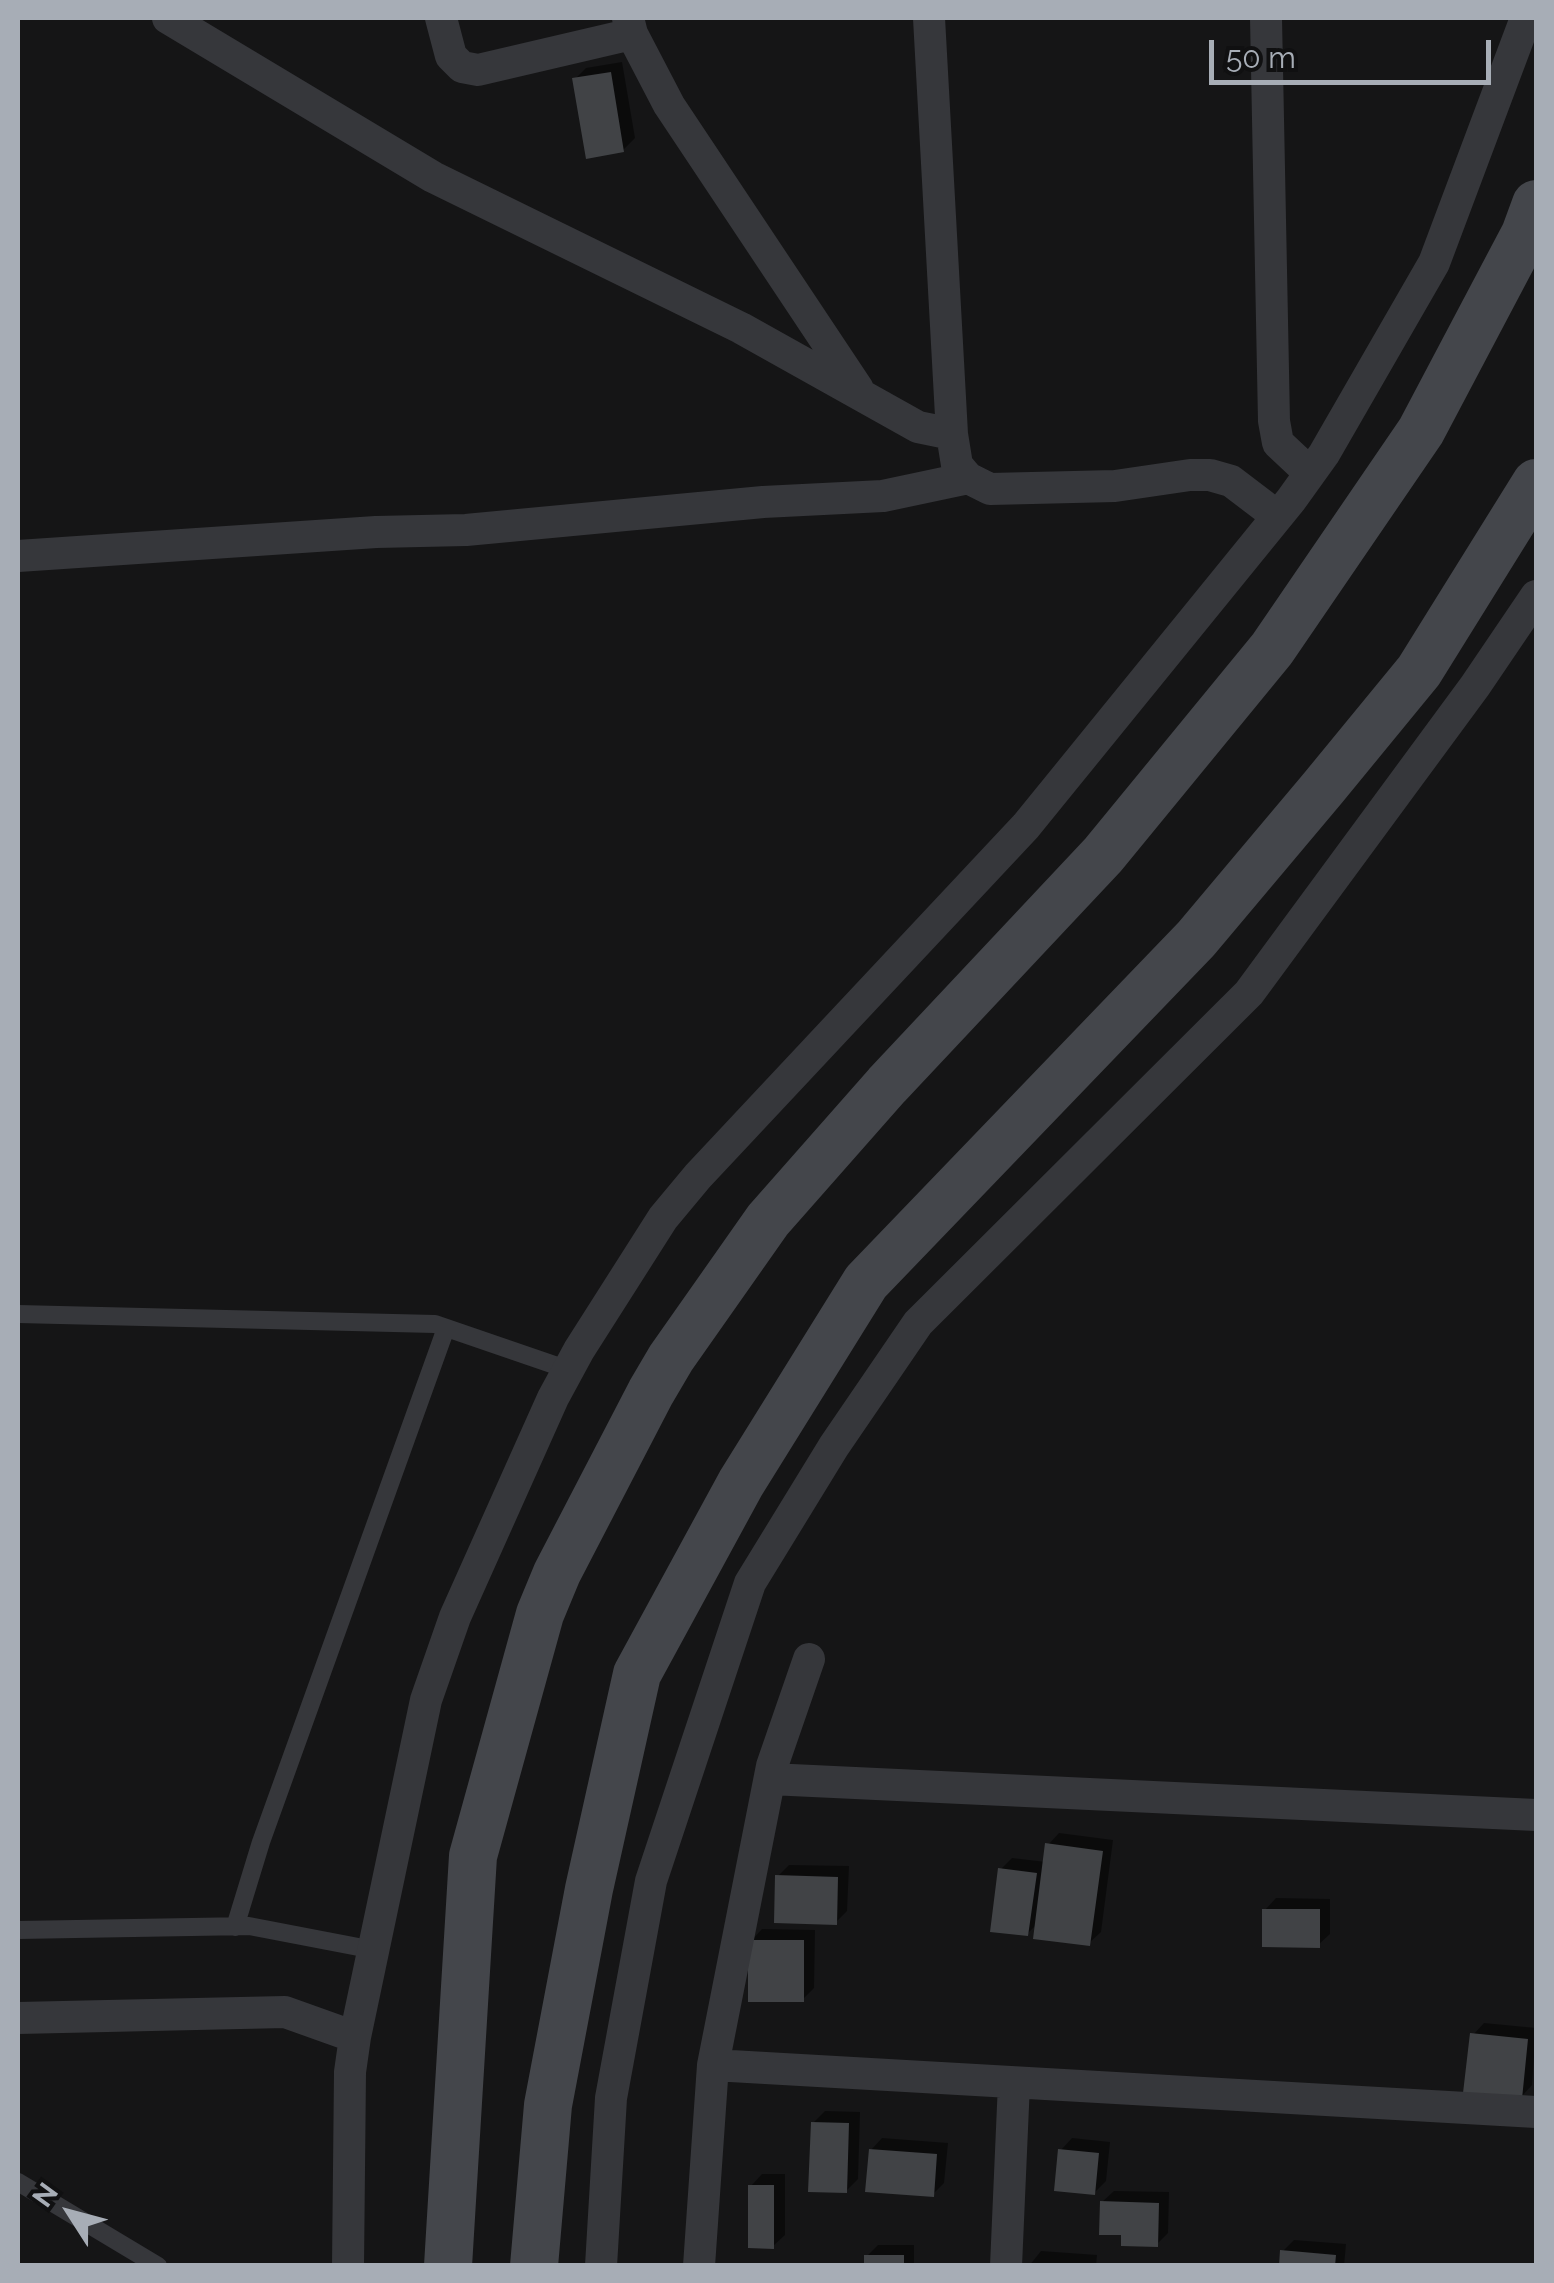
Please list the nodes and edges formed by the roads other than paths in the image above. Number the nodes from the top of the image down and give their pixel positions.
1 (168, 18) edge
2 (441, 18) edge
3 (929, 18) edge
4 (1266, 18) edge
5 (1526, 18) edge
6 (630, 26) edge
7 (1536, 204) edge
8 (861, 393) junction
9 (952, 434) junction
10 (1310, 474) junction
11 (968, 478) junction
12 (1536, 483) edge
13 (1277, 516) junction
14 (18, 556) edge
15 (1536, 596) edge
16 (18, 1314) edge
17 (446, 1328) junction
18 (569, 1370) junction
19 (809, 1659) dead end
20 (770, 1779) junction
21 (1536, 1815) edge
22 (235, 1927) junction
23 (18, 1930) edge
24 (374, 1950) junction
25 (18, 2018) edge
26 (355, 2036) junction
27 (712, 2065) junction
28 (1014, 2083) junction
29 (1536, 2112) edge
30 (18, 2182) edge
31 (158, 2266) edge
32 (348, 2266) edge
33 (448, 2266) edge
34 (534, 2266) edge
35 (601, 2266) edge
36 (698, 2266) edge
37 (1006, 2266) edge

1 - 8 street
2 - 6 street
3 - 9 street
4 - 10 street
5 - 10 street
6 - 8 street
7 - 33 street
8 - 9 street
9 - 11 street
10 - 13 street
11 - 13 street
11 - 14 street
12 - 34 street
13 - 18 street
15 - 35 street
16 - 17 lane
17 - 18 lane
17 - 22 lane
18 - 24 street
19 - 20 street
20 - 21 street
20 - 27 street
22 - 23 lane
22 - 24 lane
24 - 26 street
25 - 26 street
26 - 32 street
27 - 28 street
27 - 36 street
28 - 29 street
28 - 37 street
30 - 31 lane

